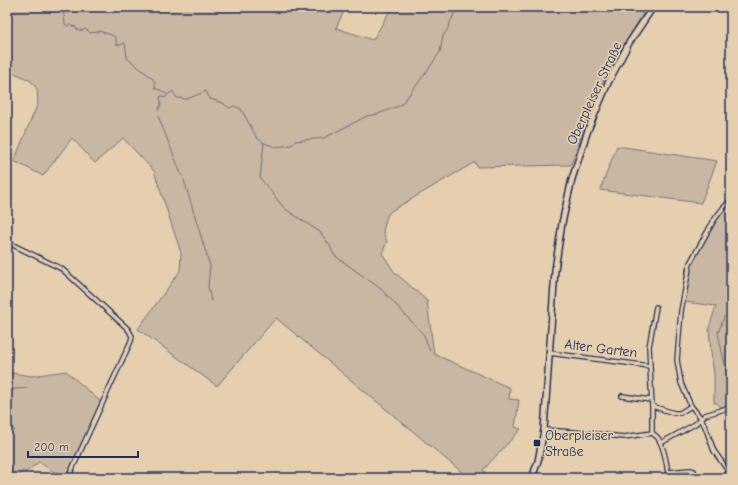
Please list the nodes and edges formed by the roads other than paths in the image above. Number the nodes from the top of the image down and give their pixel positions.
1 (653, 7) edge
2 (731, 200) edge
3 (7, 242) edge
4 (656, 307) dead end
5 (549, 353) junction
6 (650, 366) junction
7 (622, 396) dead end
8 (651, 400) junction
9 (652, 406) junction
10 (691, 406) junction
11 (731, 407) edge
12 (701, 418) junction
13 (544, 430) junction
14 (652, 433) junction
15 (661, 443) junction
16 (694, 471) dead end
17 (668, 472) junction
18 (731, 475) edge
19 (68, 478) edge
20 (532, 478) edge
21 (668, 478) edge

1 - 5 main road, Oberpleiser Straße
2 - 10 street
3 - 19 street
4 - 6 street
5 - 6 street, Alter Garten
5 - 13 main road, Oberpleiser Straße
6 - 8 street
7 - 8 street
8 - 9 street
9 - 10 street
9 - 14 street
10 - 12 street
11 - 12 street
12 - 15 street
12 - 18 street
13 - 14 street
13 - 20 main road, Oberpleiser Straße
14 - 15 street
15 - 17 street
16 - 17 street
17 - 21 street

